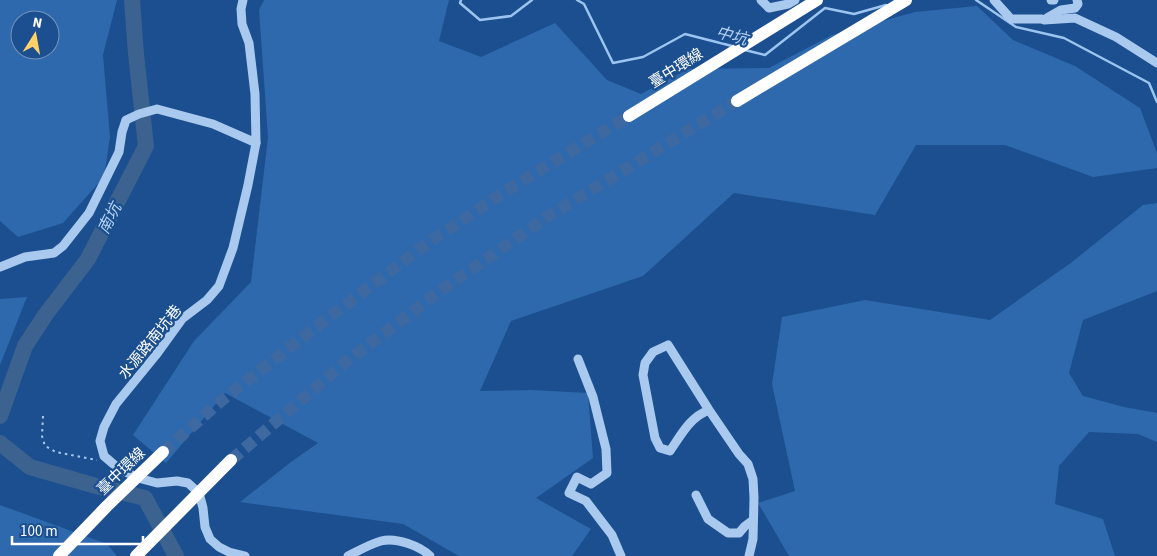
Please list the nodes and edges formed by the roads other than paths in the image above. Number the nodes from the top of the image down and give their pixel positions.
1 (243, 0) edge
2 (761, 0) edge
3 (795, 0) edge
4 (817, 0) edge
5 (994, 0) edge
6 (1077, 0) edge
7 (900, 2) edge
8 (1044, 20) junction
9 (1157, 63) edge
10 (738, 101) tunnel mouth
11 (629, 116) tunnel mouth
12 (256, 143) junction
13 (0, 267) edge
14 (578, 359) dead end
15 (709, 410) junction
16 (164, 452) tunnel mouth
17 (232, 460) tunnel mouth
18 (696, 494) dead end
19 (753, 520) junction
20 (59, 556) edge
21 (136, 556) edge
22 (245, 556) edge
23 (348, 556) edge
24 (430, 556) edge
25 (620, 556) edge
26 (749, 556) edge

1 - 12 street, 水源路南坑巷
2 - 3 street
4 - 11 highway, 臺中環線
5 - 8 street
6 - 8 street
7 - 10 highway
8 - 9 street
12 - 13 street
12 - 22 street, 水源路南坑巷
14 - 25 street
15 - 15 street
15 - 19 street
16 - 20 highway, 臺中環線, bridge
17 - 21 highway, bridge
18 - 19 street
19 - 26 street
23 - 24 street

